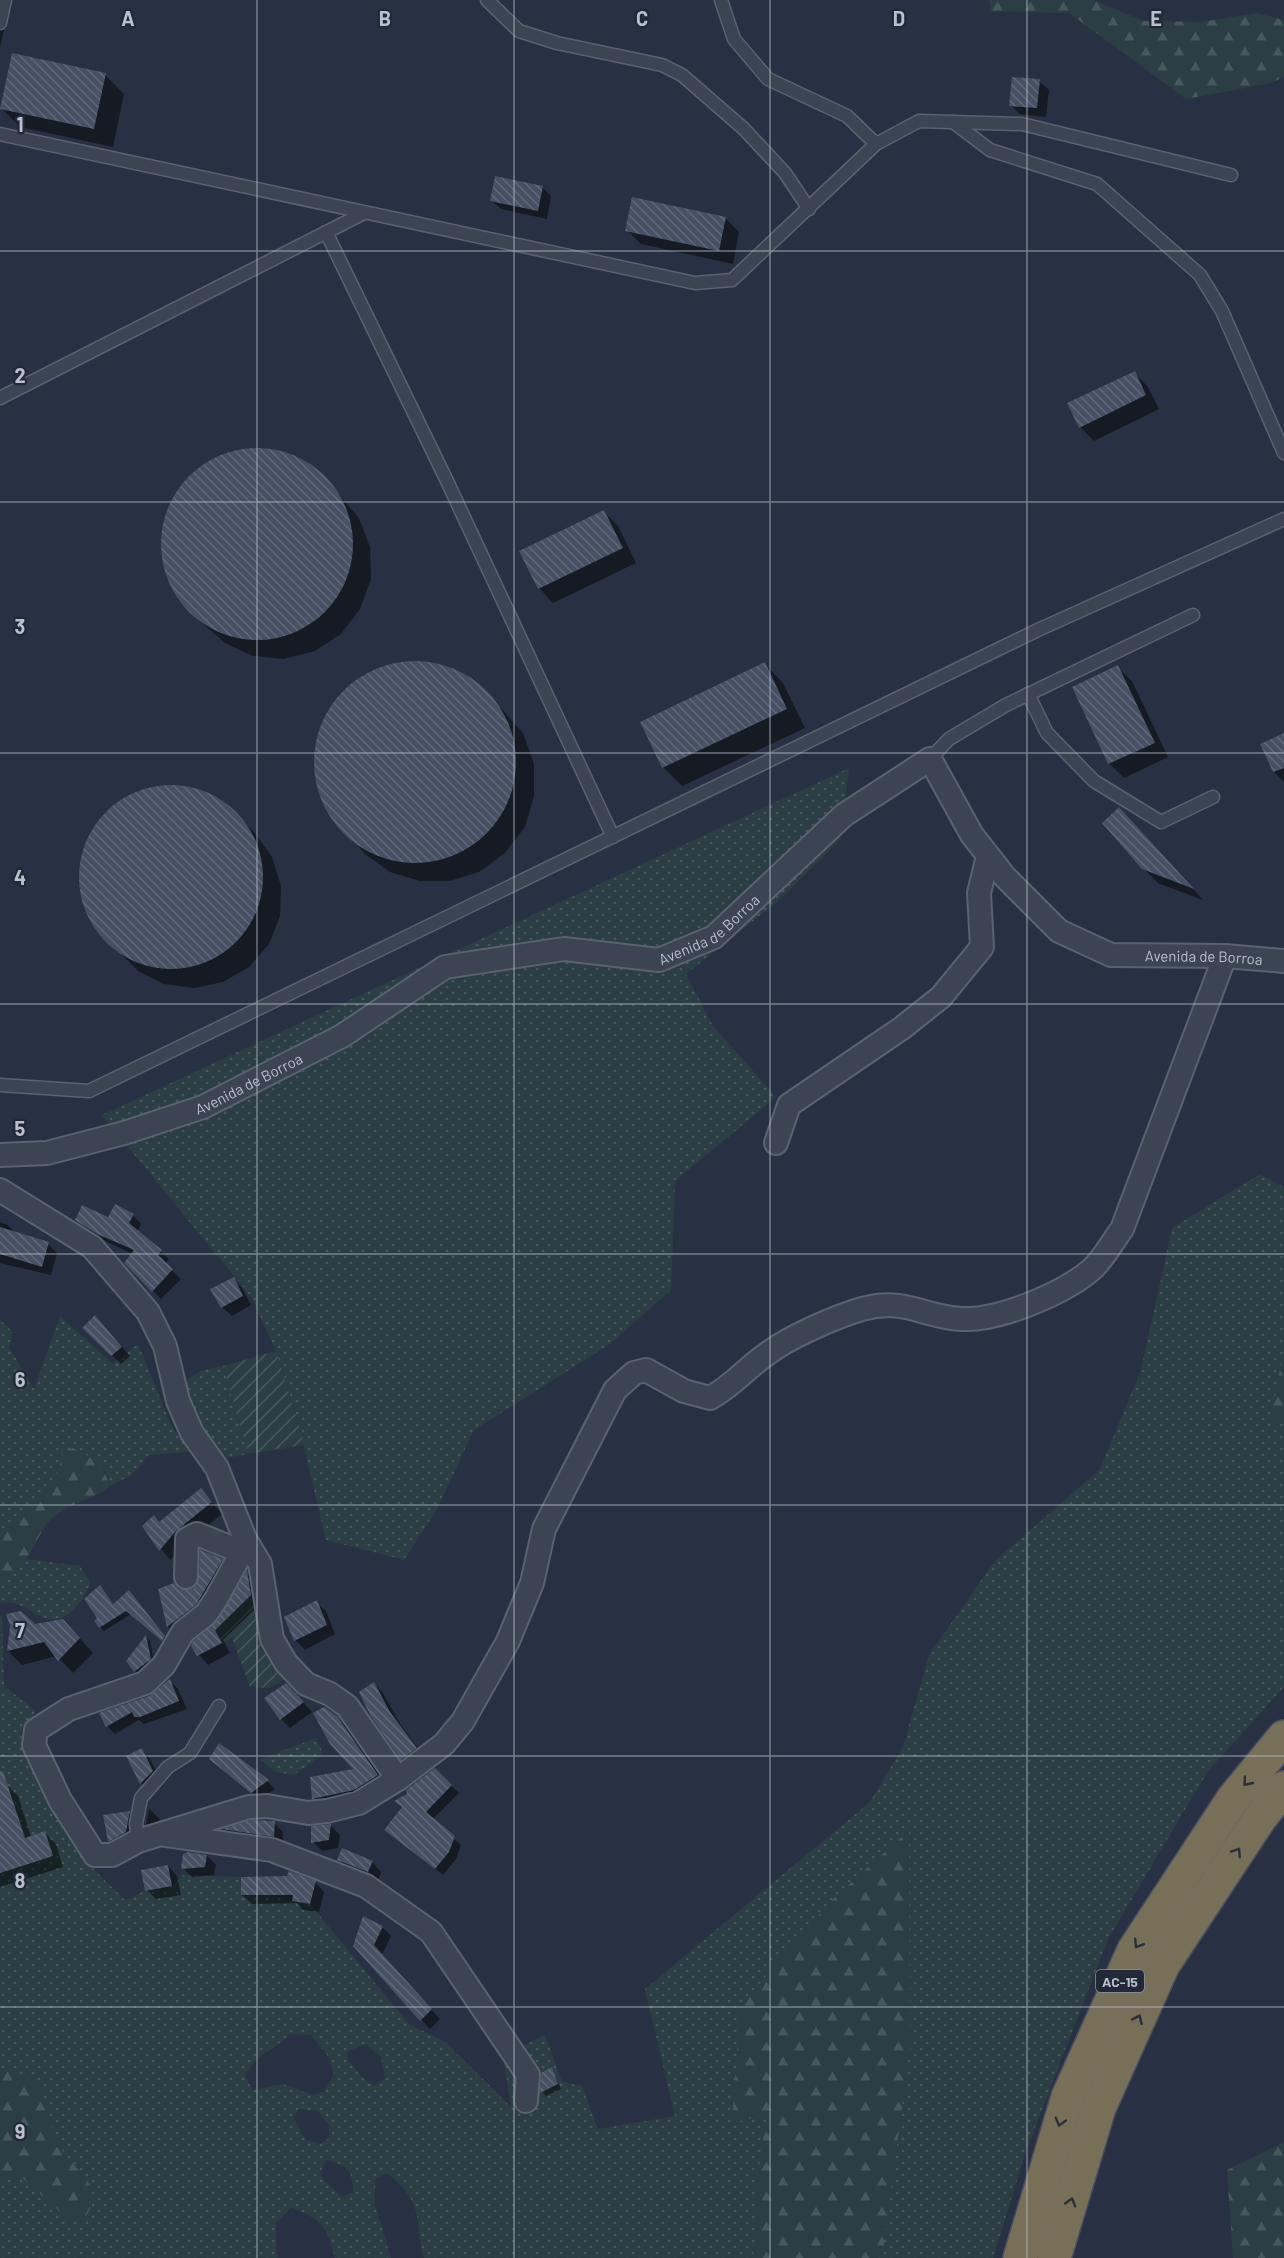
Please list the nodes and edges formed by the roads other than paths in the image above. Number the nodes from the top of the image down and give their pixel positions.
1 (5, 0) edge
2 (487, 0) edge
3 (721, 0) edge
4 (0, 23) edge
5 (953, 122) junction
6 (0, 134) edge
7 (876, 144) junction
8 (1231, 175) dead end
9 (809, 209) junction
10 (362, 214) junction
11 (326, 232) junction
12 (0, 398) edge
13 (1284, 453) edge
14 (1284, 519) edge
15 (1193, 615) dead end
16 (1028, 694) junction
17 (930, 759) junction
18 (1213, 797) dead end
19 (614, 837) junction
20 (988, 856) junction
21 (1225, 956) junction
22 (1284, 961) edge
23 (0, 1086) edge
24 (776, 1143) dead end
25 (0, 1155) edge
26 (0, 1190) edge
27 (244, 1545) junction
28 (186, 1577) dead end
29 (219, 1706) dead end
30 (1284, 1737) edge
31 (398, 1779) junction
32 (1284, 1788) edge
33 (148, 1837) junction
34 (526, 2101) dead end
35 (1020, 2258) edge
36 (1054, 2258) edge

1 - 4 lane
2 - 9 lane
3 - 7 lane
5 - 7 lane
5 - 8 lane
5 - 13 lane
6 - 10 lane
7 - 9 lane
9 - 10 lane
10 - 11 lane
11 - 12 lane
11 - 19 lane
14 - 19 lane
15 - 16 lane
16 - 17 lane
16 - 18 lane
17 - 20 street, Avenida de Borroa
17 - 25 street, Avenida de Borroa
19 - 23 lane
20 - 21 street, Avenida de Borroa
20 - 24 street
21 - 22 street, Avenida de Borroa
21 - 31 street
26 - 27 street
27 - 28 street
27 - 31 street
27 - 33 street
29 - 33 lane
30 -> 35 highway, AC-15
31 - 33 street
36 -> 32 highway, AC-15
33 - 34 street

